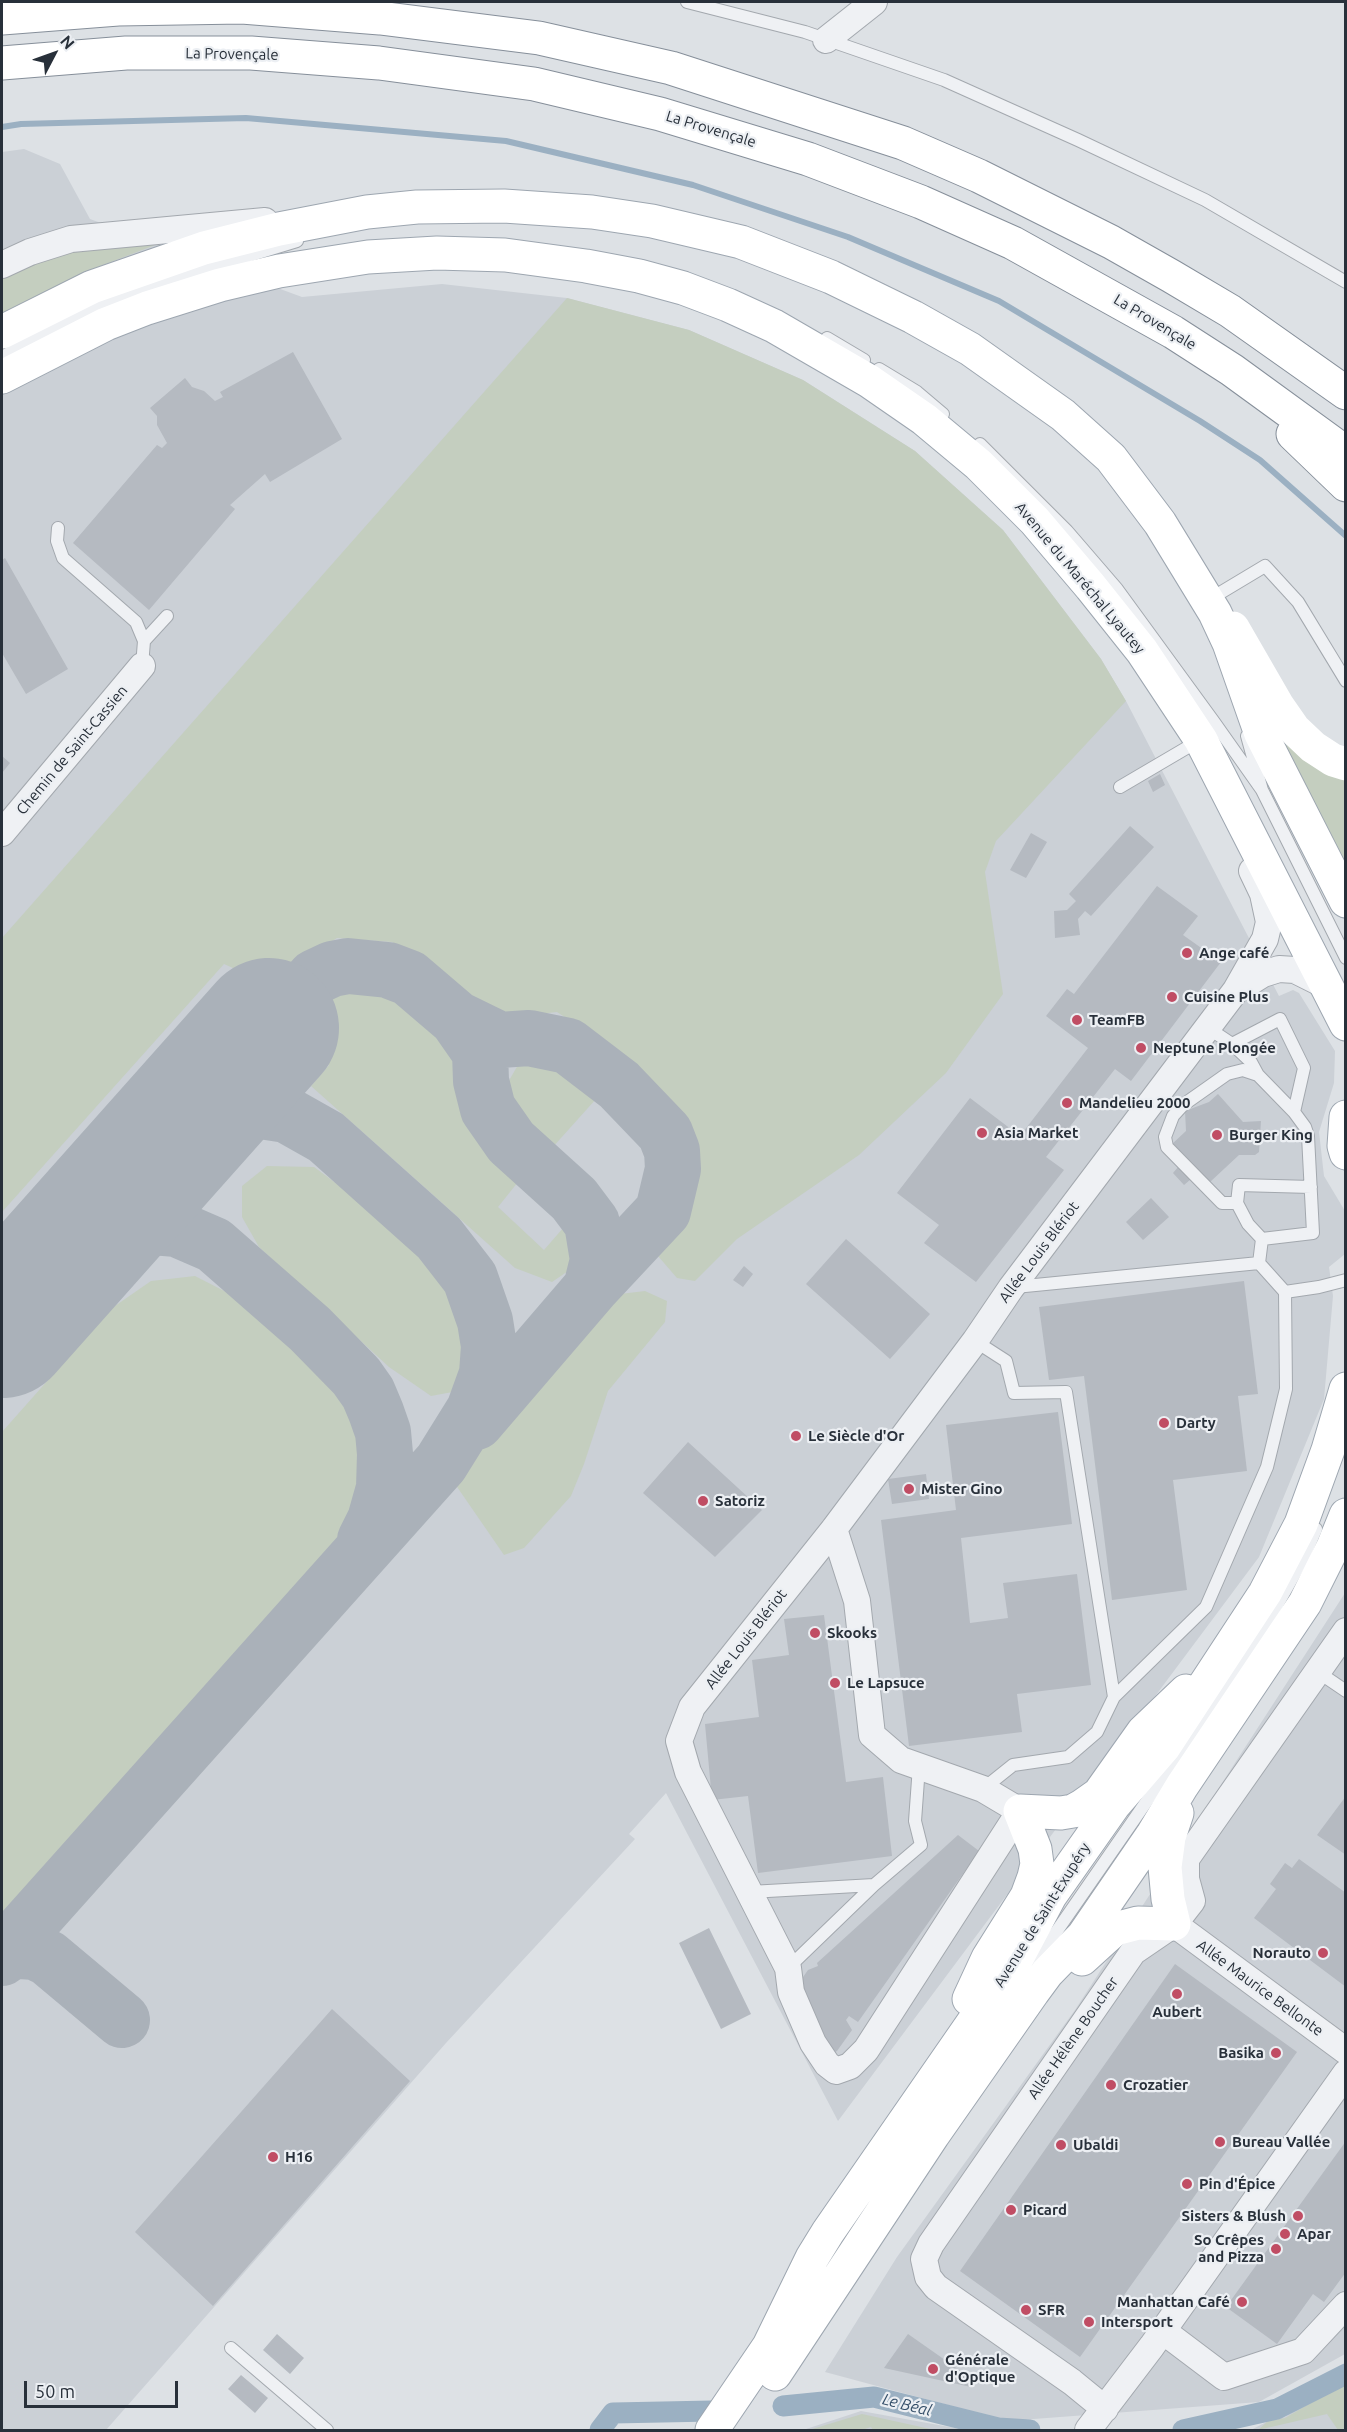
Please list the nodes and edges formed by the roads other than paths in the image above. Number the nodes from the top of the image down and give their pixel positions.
1 (687, 2) edge
2 (874, 2) edge
3 (2, 18) edge
4 (826, 40) junction
5 (2, 63) edge
6 (367, 212) junction
7 (442, 219) dead end
8 (304, 238) dead end
9 (337, 249) dead end
10 (293, 255) dead end
11 (2, 265) edge
12 (197, 272) junction
13 (1346, 282) edge
14 (743, 298) dead end
15 (2, 332) edge
16 (815, 332) dead end
17 (2, 357) edge
18 (1232, 370) junction
19 (2, 377) edge
20 (1346, 393) edge
21 (952, 421) dead end
22 (969, 436) dead end
23 (1080, 444) junction
24 (1346, 453) edge
25 (1111, 458) junction
26 (1346, 485) edge
27 (58, 528) dead end
28 (1215, 596) junction
29 (167, 616) dead end
30 (144, 641) junction
31 (142, 666) joint
32 (1346, 681) edge
33 (1201, 740) junction
34 (1346, 764) edge
35 (1216, 769) junction
36 (1120, 787) dead end
37 (1262, 790) junction
38 (2, 833) edge
39 (1346, 901) edge
40 (1346, 958) edge
41 (1327, 986) junction
42 (1236, 990) junction
43 (1346, 1024) edge
44 (1208, 1028) junction
45 (1232, 1044) junction
46 (1258, 1075) junction
47 (1294, 1112) junction
48 (1346, 1117) edge
49 (1346, 1153) edge
50 (1311, 1187) junction
51 (1237, 1203) junction
52 (1262, 1239) junction
53 (1259, 1263) junction
54 (1346, 1280) edge
55 (1011, 1288) junction
56 (1286, 1292) junction
57 (975, 1341) junction
58 (1346, 1389) edge
59 (1333, 1517) edge
60 (834, 1529) junction
61 (1346, 1631) edge
62 (1220, 1662) junction
63 (1318, 1672) junction
64 (1346, 1691) edge
65 (1114, 1697) junction
66 (919, 1766) junction
67 (1192, 1771) junction
68 (983, 1789) junction
69 (1020, 1811) junction
70 (874, 1886) junction
71 (748, 1893) junction
72 (1174, 1924) junction
73 (1059, 1927) junction
74 (788, 1968) junction
75 (1021, 1981) dead end
76 (976, 2016) junction
77 (1346, 2051) edge
78 (945, 2059) junction
79 (1346, 2073) edge
80 (970, 2081) junction
81 (932, 2114) dead end
82 (876, 2197) dead end
83 (845, 2245) dead end
84 (1346, 2305) edge
85 (1163, 2331) junction
86 (231, 2348) dead end
87 (1095, 2422) edge
88 (327, 2430) edge
89 (712, 2430) edge
90 (725, 2430) edge
91 (738, 2430) edge

1 - 4 lane
2 - 4 street
3 - 20 main road
4 - 13 lane
5 - 18 main road, La Provençale
6 - 11 street
6 - 15 main road
6 - 25 main road
7 - 23 lane
8 - 12 lane
9 - 14 lane
10 - 12 lane
12 - 17 lane
16 - 21 lane
18 - 24 main road, La Provençale
18 - 26 main road
19 - 33 main road, Avenue du Maréchal Lyautey
22 - 37 lane
23 - 25 lane
23 - 37 lane
25 - 28 main road
25 - 39 main road
27 - 30 lane
28 - 32 lane
28 - 34 main road
29 - 30 lane
30 - 31 lane
31 - 38 street, Chemin de Saint-Cassien
33 - 35 main road, Avenue du Maréchal Lyautey
33 - 36 lane
35 - 41 main road, Avenue du Maréchal Lyautey
35 - 42 street, Allée Louis Blériot
37 - 40 lane
41 - 42 street
41 - 43 main road, Avenue du Maréchal Lyautey
42 - 44 street, Allée Louis Blériot
44 - 45 lane
44 - 55 street, Allée Louis Blériot
45 - 46 lane
45 - 47 lane
46 - 47 lane
46 - 51 lane
47 - 50 lane
48 - 49 main road
50 - 51 lane
50 - 52 lane
51 - 52 lane
52 - 53 lane
53 - 55 lane
53 - 56 lane
54 - 56 lane
55 - 57 street, Allée Louis Blériot
56 - 65 lane
57 - 60 street, Allée Louis Blériot
57 - 65 lane
58 - 62 main road, Avenue de Saint-Exupéry
59 - 67 main road
59 - 73 lane
60 - 66 street
60 - 71 street, Allée Louis Blériot
61 - 63 street, Allée Hélène Boucher
62 - 69 main road
62 - 76 main road, Avenue de Saint-Exupéry
63 - 64 lane
63 - 72 street, Allée Hélène Boucher
65 - 68 lane
66 - 68 street
66 - 70 lane
67 - 72 main road
67 - 80 main road
68 - 69 street
69 - 74 street, Allée Louis Blériot
69 - 78 main road
70 - 71 lane
70 - 74 lane
71 - 74 street, Allée Louis Blériot
72 - 77 street, Allée Maurice Bellonte
72 - 80 main road
72 - 87 street, Allée Hélène Boucher
73 - 75 lane
73 - 76 lane
76 - 78 main road, Avenue de Saint-Exupéry
78 - 89 main road, Avenue de Saint-Exupéry
79 - 85 street
80 - 91 main road
81 - 82 lane
83 - 90 lane
84 - 85 street
85 - 87 street
86 - 88 lane

